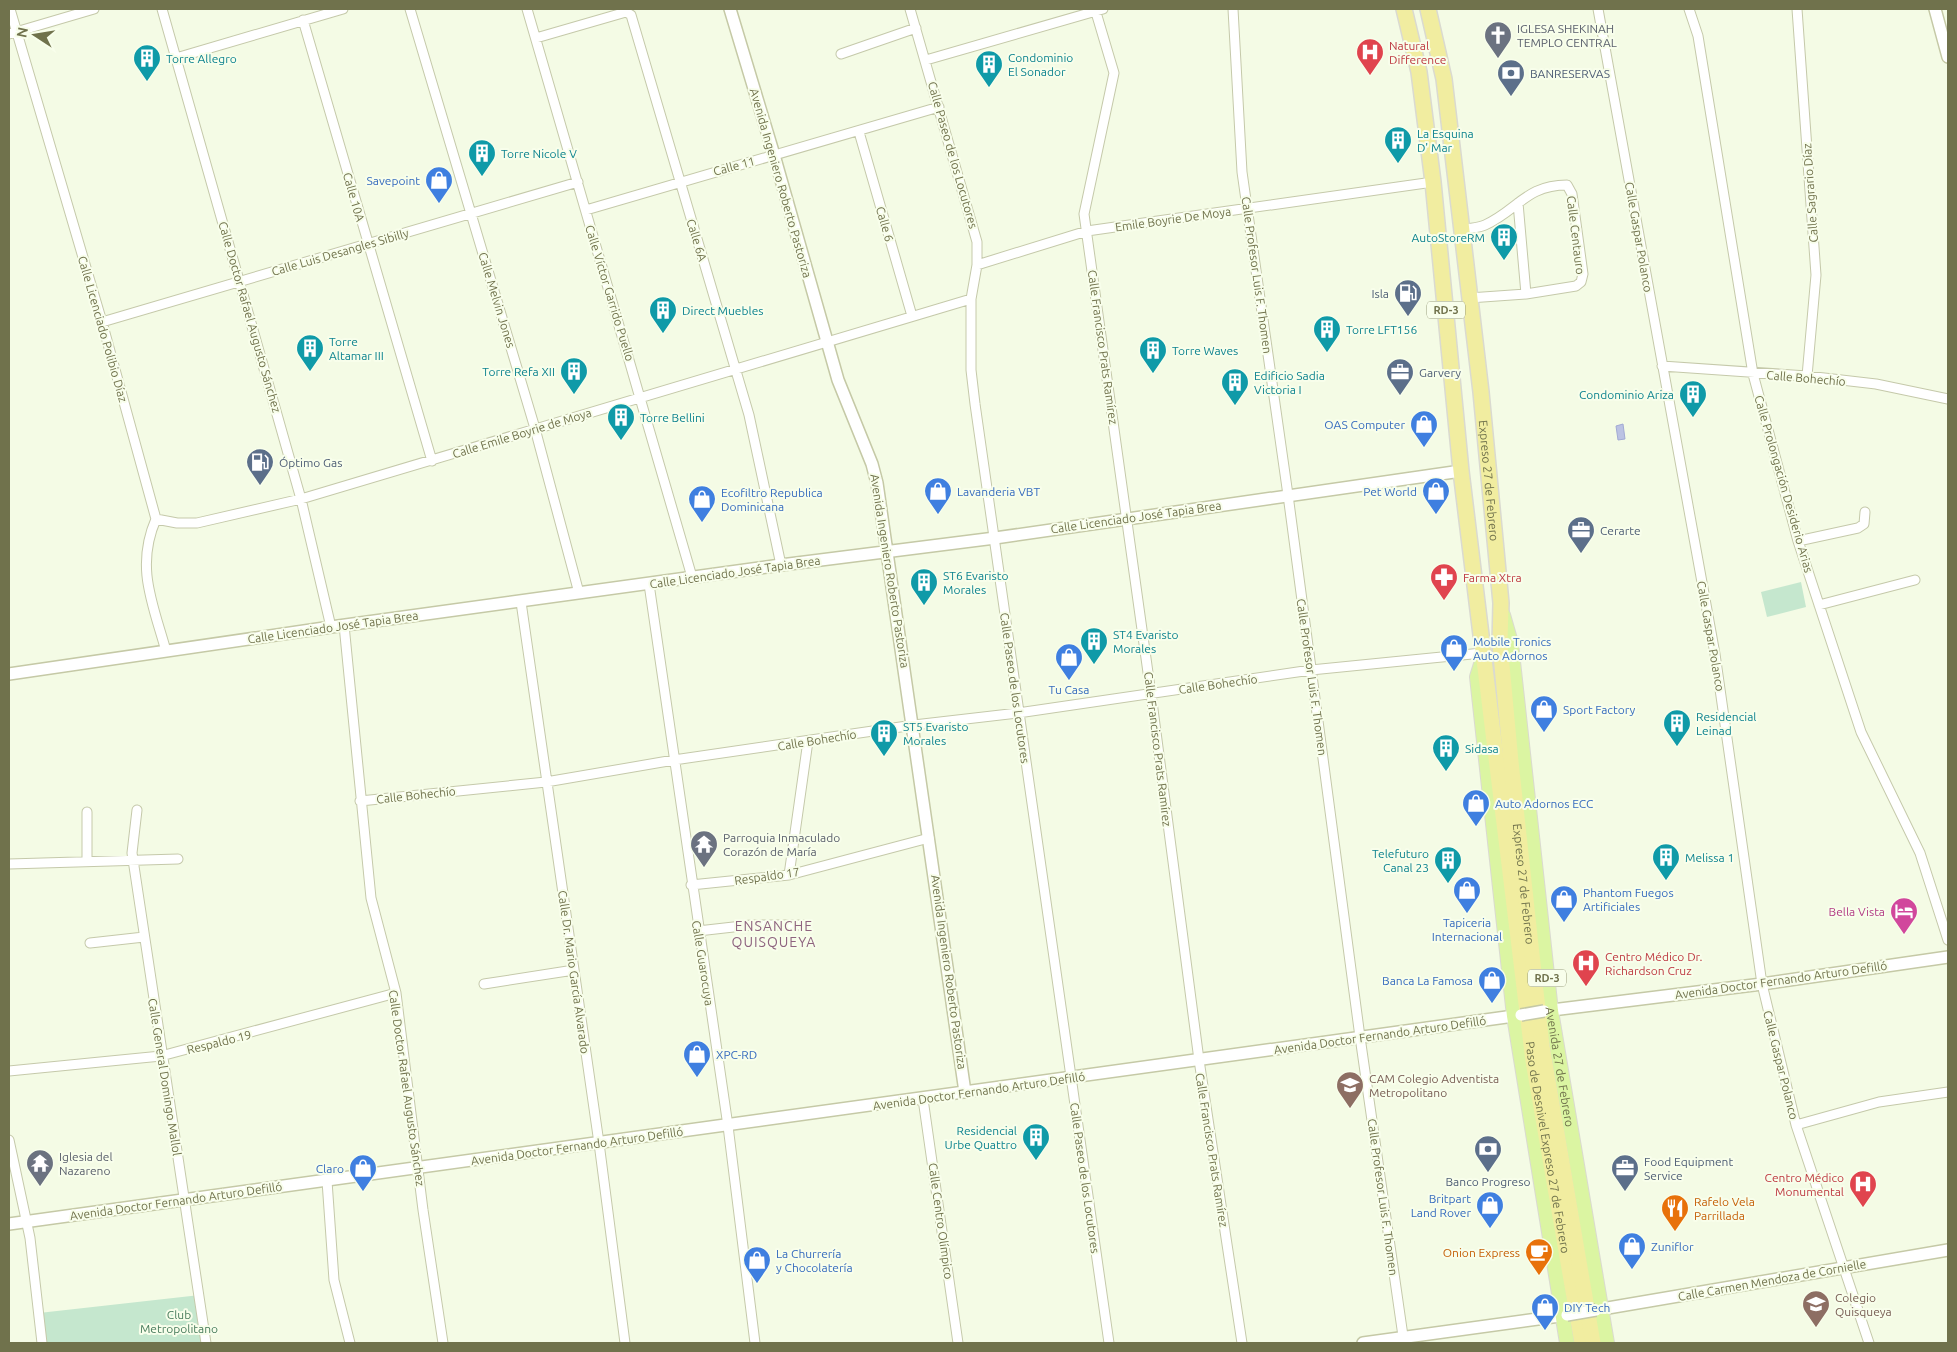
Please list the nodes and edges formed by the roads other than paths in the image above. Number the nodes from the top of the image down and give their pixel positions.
1 (10, 9) edge
2 (94, 9) edge
3 (162, 9) edge
4 (342, 9) edge
5 (410, 9) edge
6 (527, 9) edge
7 (730, 9) edge
8 (910, 9) edge
9 (1098, 9) edge
10 (1233, 9) edge
11 (1404, 9) edge
12 (1428, 9) edge
13 (1598, 9) edge
14 (1689, 9) edge
15 (1798, 9) edge
16 (1935, 9) edge
17 (303, 20) junction
18 (916, 28) junction
19 (13, 32) edge
20 (536, 38) junction
21 (841, 54) dead end
22 (1948, 57) edge
23 (176, 58) junction
24 (926, 60) junction
25 (940, 107) junction
26 (859, 132) junction
27 (774, 155) junction
28 (578, 182) junction
29 (679, 182) junction
30 (1433, 182) junction
31 (1518, 203) junction
32 (1247, 209) junction
33 (586, 210) junction
34 (471, 214) junction
35 (1462, 230) junction
36 (1087, 232) junction
37 (367, 244) junction
38 (977, 265) junction
39 (240, 282) junction
40 (1526, 294) junction
41 (971, 298) junction
42 (1469, 298) junction
43 (912, 316) junction
44 (102, 322) junction
45 (827, 343) junction
46 (1662, 366) junction
47 (736, 369) junction
48 (1753, 374) junction
49 (1807, 376) junction
50 (641, 396) junction
51 (1948, 399) edge
52 (535, 428) junction
53 (432, 461) junction
54 (1461, 471) junction
55 (1288, 495) junction
56 (301, 499) junction
57 (1865, 512) dead end
58 (1126, 518) junction
59 (156, 519) junction
60 (995, 538) junction
61 (1798, 541) junction
62 (887, 550) junction
63 (781, 564) junction
64 (692, 577) junction
65 (1915, 580) dead end
66 (648, 584) junction
67 (579, 593) junction
68 (522, 602) junction
69 (1820, 605) junction
70 (1502, 611) junction
71 (344, 625) junction
72 (331, 627) junction
73 (166, 651) junction
74 (1482, 657) junction
75 (1311, 670) junction
76 (9, 674) edge
77 (1152, 694) junction
78 (1018, 713) junction
79 (914, 725) junction
80 (808, 742) junction
81 (674, 760) junction
82 (546, 782) junction
83 (360, 801) junction
84 (137, 810) dead end
85 (87, 812) dead end
86 (929, 838) junction
87 (178, 859) dead end
88 (87, 862) junction
89 (133, 862) junction
90 (9, 864) edge
91 (789, 875) junction
92 (691, 885) junction
93 (804, 924) dead end
94 (698, 931) junction
95 (144, 937) junction
96 (1948, 940) edge
97 (90, 942) dead end
98 (1525, 952) junction
99 (1948, 957) edge
100 (574, 970) junction
101 (484, 984) dead end
102 (1762, 984) junction
103 (396, 993) junction
104 (1548, 1011) junction
105 (1518, 1015) junction
106 (1360, 1037) junction
107 (161, 1056) junction
108 (1199, 1060) junction
109 (9, 1071) edge
110 (1071, 1078) junction
111 (965, 1092) junction
112 (1948, 1092) edge
113 (923, 1099) junction
114 (1796, 1125) junction
115 (728, 1126) junction
116 (9, 1140) edge
117 (599, 1143) junction
118 (419, 1168) junction
119 (327, 1181) junction
120 (184, 1200) junction
121 (25, 1222) junction
122 (9, 1224) edge
123 (1948, 1250) edge
124 (1845, 1268) junction
125 (1598, 1310) junction
126 (1564, 1315) junction
127 (1404, 1340) edge
128 (42, 1343) edge
129 (206, 1343) edge
130 (350, 1343) edge
131 (443, 1343) edge
132 (625, 1343) edge
133 (755, 1343) edge
134 (958, 1343) edge
135 (1108, 1343) edge
136 (1242, 1343) edge
137 (1362, 1343) edge
138 (1567, 1343) edge
139 (1582, 1343) edge
140 (1593, 1343) edge
141 (1607, 1343) edge
142 (1869, 1343) edge

1 - 19 street, Calle Licenciado Polibio Díaz
2 - 19 street
3 - 23 street, Calle Doctor Rafael Augusto Sánchez
4 - 17 street
5 - 34 street, Calle Melvin Jones
6 - 20 street, Calle Víctor Garrido Puello
7 - 27 street, Avenida Ingeniero Roberto Pastoriza
8 - 18 street, Calle Paseo de los Locutores
9 - 24 street
9 - 36 street, Calle Francisco Prats Ramírez
10 - 32 street, Calle Profesor Luis F. Thomen
11 - 30 highway, Expreso 27 de Febrero / RD-3
12 - 35 highway, Expreso 27 de Febrero / RD-3
13 - 46 street, Calle Gaspar Polanco
14 - 48 street, Calle Prolongación Desiderio Arias
15 - 49 street, Calle Sagrario Díaz
16 - 22 street
17 - 23 street
17 - 37 street, Calle 10A
18 - 21 street
18 - 24 street, Calle Paseo de los Locutores
19 - 44 street, Calle Licenciado Polibio Díaz
20 - 28 street, Calle Víctor Garrido Puello
20 - 29 street, Calle 6A
23 - 39 street, Calle Doctor Rafael Augusto Sánchez
24 - 25 street, Calle Paseo de los Locutores
25 - 26 street, Calle 11
25 - 38 street, Calle Paseo de los Locutores
26 - 27 street, Calle 11
26 - 43 street, Calle 6
27 - 29 street, Calle 11
27 - 45 street, Avenida Ingeniero Roberto Pastoriza
28 - 33 street, Calle Víctor Garrido Puello
28 - 34 street, Calle Luis Desangles Sibilly
29 - 33 street, Calle 11
29 - 47 street, Calle 6A
30 - 32 street, Emile Boyrie De Moya
30 - 54 highway, Expreso 27 de Febrero / RD-3
31 - 35 street, Calle Centauro
31 - 40 street
31 - 40 street, Calle Centauro
32 - 36 street, Emile Boyrie De Moya
32 - 55 street, Calle Profesor Luis F. Thomen
33 - 50 street, Calle Víctor Garrido Puello
34 - 37 street, Calle Luis Desangles Sibilly
34 - 52 street, Calle Melvin Jones
35 - 42 highway, Expreso 27 de Febrero / RD-3
36 - 38 street, Emile Boyrie De Moya
36 - 58 street, Calle Francisco Prats Ramírez
37 - 39 street, Calle Luis Desangles Sibilly
37 - 53 street, Calle 10A
38 - 41 street, Calle Paseo de los Locutores
39 - 44 street, Calle Luis Desangles Sibilly
39 - 56 street, Calle Doctor Rafael Augusto Sánchez
40 - 42 street, Calle Centauro
41 - 43 street, Calle Emile Boyrie de Moya
41 - 60 street, Calle Paseo de los Locutores
42 - 70 highway, Expreso 27 de Febrero / RD-3
43 - 45 street, Calle Emile Boyrie de Moya
44 - 59 street, Calle Licenciado Polibio Díaz
45 - 47 street, Calle Emile Boyrie de Moya
45 - 62 street, Avenida Ingeniero Roberto Pastoriza
46 - 48 street, Calle Bohechío
46 - 102 street, Calle Gaspar Polanco
47 - 50 street, Calle Emile Boyrie de Moya
47 - 63 street, Calle 6A
48 - 49 street, Calle Bohechío
48 - 61 street, Calle Prolongación Desiderio Arias
49 - 51 street, Calle Bohechío
50 - 52 street, Calle Emile Boyrie de Moya
50 - 64 street, Calle Víctor Garrido Puello
52 - 53 street, Calle Emile Boyrie de Moya
52 - 67 street, Calle Melvin Jones
53 - 56 street, Calle Emile Boyrie de Moya
54 - 55 street, Calle Licenciado José Tapia Brea
54 - 74 highway, Expreso 27 de Febrero / RD-3
55 - 58 street, Calle Licenciado José Tapia Brea
55 - 75 street, Calle Profesor Luis F. Thomen
56 - 59 street, Calle Emile Boyrie de Moya
56 - 72 street, Calle Doctor Rafael Augusto Sánchez
57 - 61 street
58 - 60 street, Calle Licenciado José Tapia Brea
58 - 77 street, Calle Francisco Prats Ramírez
59 - 73 street
60 - 62 street, Calle Licenciado José Tapia Brea
60 - 78 street, Calle Paseo de los Locutores
61 - 69 street, Calle Prolongación Desiderio Arias
62 - 63 street, Calle Licenciado José Tapia Brea
62 - 79 street, Avenida Ingeniero Roberto Pastoriza
63 - 64 street, Calle Licenciado José Tapia Brea
64 - 66 street, Calle Licenciado José Tapia Brea
65 - 69 street
66 - 67 street, Calle Licenciado José Tapia Brea
66 - 81 street, Calle Guarocuya
67 - 68 street, Calle Licenciado José Tapia Brea
68 - 71 street, Calle Licenciado José Tapia Brea
68 - 82 street, Calle Dr. Mario García Alvarado
69 - 96 street, Calle Prolongación Desiderio Arias
70 - 98 highway, Expreso 27 de Febrero / RD-3
70 - 104 main road, Avenida 27 de Febrero / RD-3
71 - 72 street, Calle Licenciado José Tapia Brea
71 - 83 street, Calle Doctor Rafael Augusto Sánchez
72 - 73 street, Calle Licenciado José Tapia Brea
73 - 76 street, Calle Licenciado José Tapia Brea
74 - 75 street, Calle Bohechío
74 - 98 highway, Expreso 27 de Febrero / RD-3
74 - 105 main road, RD-3
75 - 77 street, Calle Bohechío
75 - 106 street, Calle Profesor Luis F. Thomen
77 - 78 street, Calle Bohechío
77 - 108 street, Calle Francisco Prats Ramírez
78 - 79 street, Calle Bohechío
78 - 110 street, Calle Paseo de los Locutores
79 - 80 street, Calle Bohechío
79 - 86 street, Avenida Ingeniero Roberto Pastoriza
80 - 81 street, Calle Bohechío
80 - 91 street
81 - 82 street, Calle Bohechío
81 - 92 street, Calle Guarocuya
82 - 83 street, Calle Bohechío
82 - 100 street, Calle Dr. Mario García Alvarado
83 - 103 street, Calle Doctor Rafael Augusto Sánchez
84 - 89 street, Calle General Domingo Mallol
85 - 88 street
86 - 91 street, Respaldo 17
86 - 111 street, Avenida Ingeniero Roberto Pastoriza
87 - 89 street
88 - 89 street
88 - 90 street
89 - 95 street, Calle General Domingo Mallol
91 - 92 street, Respaldo 17
92 - 94 street, Calle Guarocuya
93 - 94 street
94 - 115 street, Calle Guarocuya
95 - 97 street
95 - 107 street, Calle General Domingo Mallol
98 - 139 highway, Paso de Desnivel Expreso 27 de Febrero / RD-3
98 - 140 highway, Paso de Desnivel Expreso 27 de Febrero / RD-3
99 - 102 street, Avenida Doctor Fernando Arturo Defilló
100 - 101 street
100 - 117 street, Calle Dr. Mario García Alvarado
102 - 104 street, Avenida Doctor Fernando Arturo Defilló
102 - 114 street, Calle Gaspar Polanco
103 - 107 street, Respaldo 19
103 - 118 street, Calle Doctor Rafael Augusto Sánchez
104 - 105 street, Avenida Doctor Fernando Arturo Defilló, bridge
104 - 125 main road, Avenida 27 de Febrero / RD-3
105 - 106 street, Avenida Doctor Fernando Arturo Defilló
105 - 126 main road, RD-3
106 - 108 street, Avenida Doctor Fernando Arturo Defilló
106 - 127 street, Calle Profesor Luis F. Thomen
107 - 109 street, Respaldo 19
107 - 120 street, Calle General Domingo Mallol
108 - 110 street, Avenida Doctor Fernando Arturo Defilló
108 - 136 street, Calle Francisco Prats Ramírez
110 - 111 street, Avenida Doctor Fernando Arturo Defilló
110 - 135 street, Calle Paseo de los Locutores
111 - 113 street, Avenida Doctor Fernando Arturo Defilló
112 - 114 street
113 - 115 street, Avenida Doctor Fernando Arturo Defilló
113 - 134 street, Calle Centro Olímpico
114 - 124 street, Calle Gaspar Polanco
115 - 117 street, Avenida Doctor Fernando Arturo Defilló
115 - 133 street, Calle Guarocuya
116 - 121 street
117 - 118 street, Avenida Doctor Fernando Arturo Defilló
117 - 132 street, Calle Dr. Mario García Alvarado
118 - 119 street, Avenida Doctor Fernando Arturo Defilló
118 - 131 street, Calle Doctor Rafael Augusto Sánchez
119 - 120 street, Avenida Doctor Fernando Arturo Defilló
119 - 130 street
120 - 121 street, Avenida Doctor Fernando Arturo Defilló
120 - 129 street, Calle General Domingo Mallol
121 - 122 street, Avenida Doctor Fernando Arturo Defilló
121 - 128 street
123 - 124 street, Calle Carmen Mendoza de Cornielle
124 - 125 street, Calle Carmen Mendoza de Cornielle
124 - 142 street, Calle Gaspar Polanco
125 - 126 street, Calle Carmen Mendoza de Cornielle, bridge
125 - 141 main road, Avenida 27 de Febrero / RD-3
126 - 127 street
126 - 138 main road, RD-3
127 - 137 street

